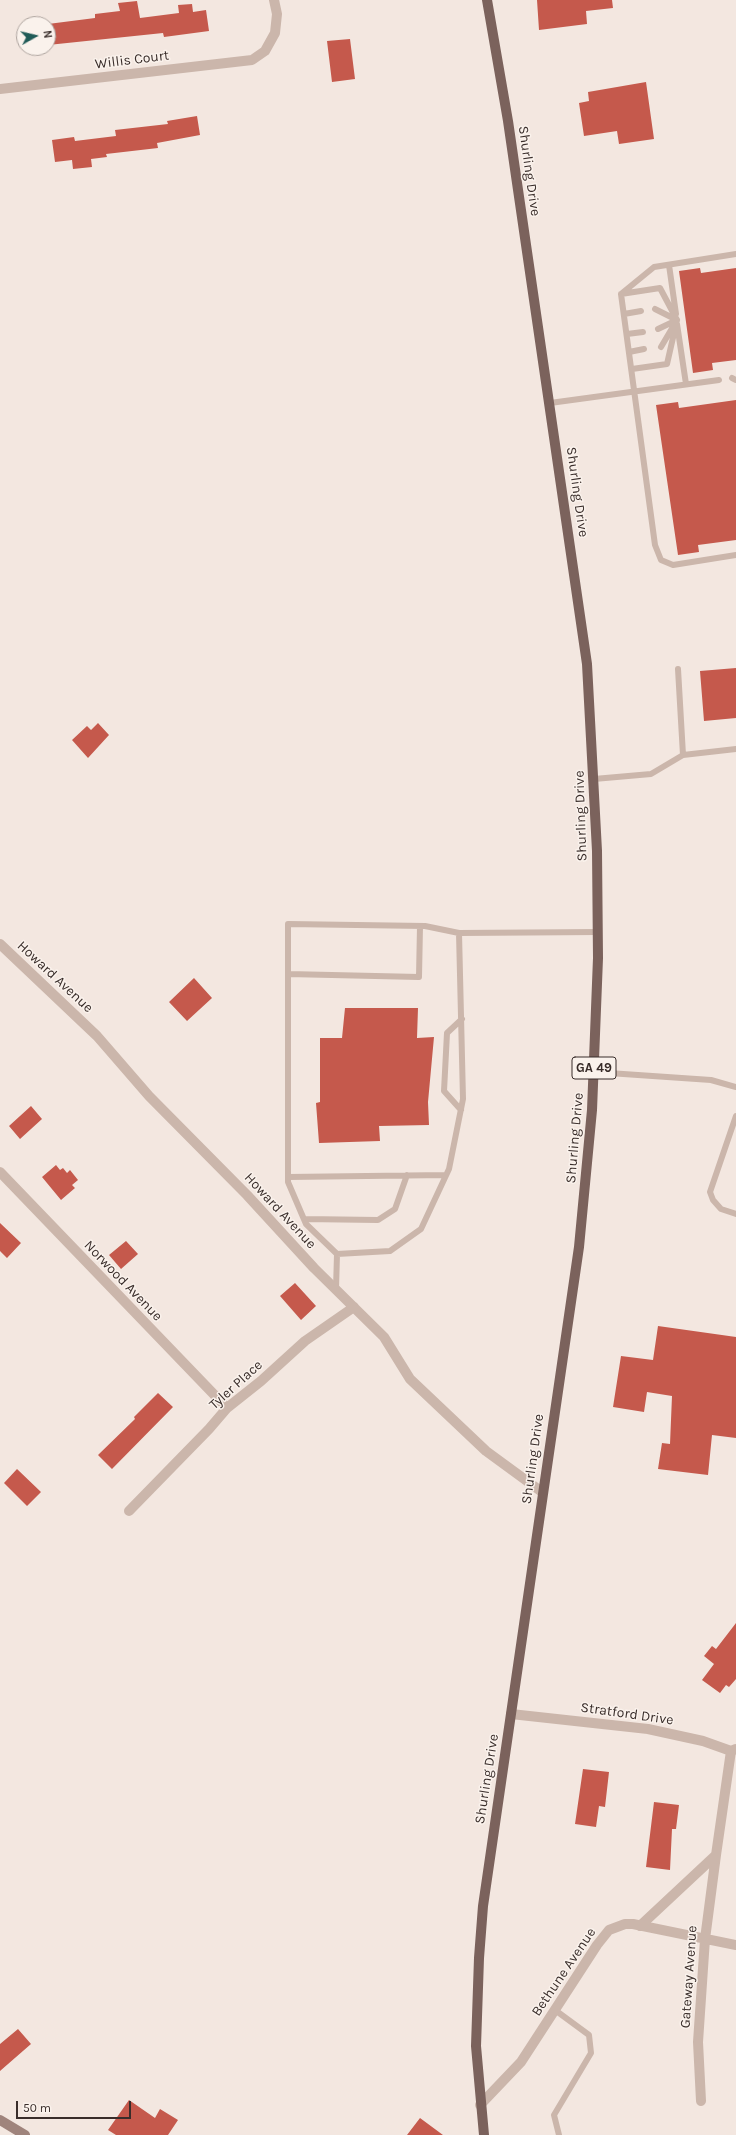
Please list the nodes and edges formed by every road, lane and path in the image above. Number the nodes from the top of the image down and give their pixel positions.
1 (274, 0) edge
2 (487, 0) edge
3 (0, 89) edge
4 (736, 254) edge
5 (669, 264) junction
6 (621, 294) junction
7 (655, 309) dead end
8 (641, 311) dead end
9 (624, 314) junction
10 (677, 320) junction
11 (658, 329) dead end
12 (643, 332) dead end
13 (627, 334) junction
14 (661, 347) dead end
15 (644, 349) dead end
16 (629, 352) junction
17 (632, 369) junction
18 (719, 380) dead end
19 (686, 384) junction
20 (635, 391) junction
21 (550, 403) junction
22 (736, 555) edge
23 (678, 669) dead end
24 (736, 749) edge
25 (683, 754) junction
26 (594, 779) junction
27 (420, 926) junction
28 (598, 932) junction
29 (459, 933) junction
30 (0, 944) edge
31 (288, 974) junction
32 (462, 1019) junction
33 (594, 1072) junction
34 (736, 1087) edge
35 (461, 1110) junction
36 (736, 1116) edge
37 (0, 1172) edge
38 (407, 1175) junction
39 (446, 1175) junction
40 (288, 1177) junction
41 (736, 1214) edge
42 (304, 1219) junction
43 (337, 1254) junction
44 (336, 1290) junction
45 (354, 1307) junction
46 (227, 1408) junction
47 (542, 1492) junction
48 (129, 1511) dead end
49 (511, 1714) junction
50 (733, 1750) edge
51 (716, 1856) junction
52 (640, 1926) junction
53 (705, 1939) junction
54 (736, 1946) edge
55 (555, 2010) junction
56 (701, 2101) dead end
57 (480, 2105) junction
58 (0, 2120) edge
59 (25, 2135) edge
60 (484, 2135) edge
61 (559, 2135) edge

1 - 3 street, Willis Court
2 - 21 main road, Shurling Drive / GA 49
4 - 5 lane
5 - 6 lane
5 - 10 lane
6 - 9 lane
6 - 10 lane
7 - 10 lane
8 - 9 lane
9 - 13 lane
10 - 11 lane
10 - 14 lane
10 - 17 lane
10 - 19 lane
12 - 13 lane
13 - 16 lane
15 - 16 lane
16 - 17 lane
17 - 20 lane
18 - 19 lane
19 - 20 lane
20 - 21 lane
20 - 22 lane
21 - 26 main road, Shurling Drive / GA 49
23 - 25 lane
24 - 25 lane
25 - 26 lane
26 - 28 main road, Shurling Drive / GA 49
27 - 29 lane
27 - 31 lane
27 - 31 lane
28 - 29 lane
28 - 33 main road, Shurling Drive / GA 49
29 - 32 lane
30 - 44 street, Howard Avenue
31 - 40 lane
32 - 35 lane
32 - 35 lane
33 - 34 lane
33 - 47 main road, Shurling Drive / GA 49
35 - 39 lane
36 - 41 lane
37 - 46 street, Norwood Avenue
38 - 39 lane
38 - 40 lane
38 - 42 lane
39 - 43 lane
40 - 42 lane
42 - 43 lane
43 - 44 lane
44 - 45 street, Howard Avenue
45 - 46 street, Tyler Place
45 - 47 street, Howard Avenue
46 - 48 street, Tyler Place
47 - 49 main road, Shurling Drive / GA 49
49 - 50 street, Stratford Drive
49 - 57 main road, Shurling Drive / GA 49
50 - 51 street
51 - 52 street
51 - 53 street, Gateway Avenue
52 - 53 street, Bethune Avenue
52 - 55 street, Bethune Avenue
53 - 54 street, Bethune Avenue
53 - 56 street, Gateway Avenue
55 - 57 street, Bethune Avenue
55 - 61 lane
57 - 60 main road, Shurling Drive / GA 49
58 - 59 main road

